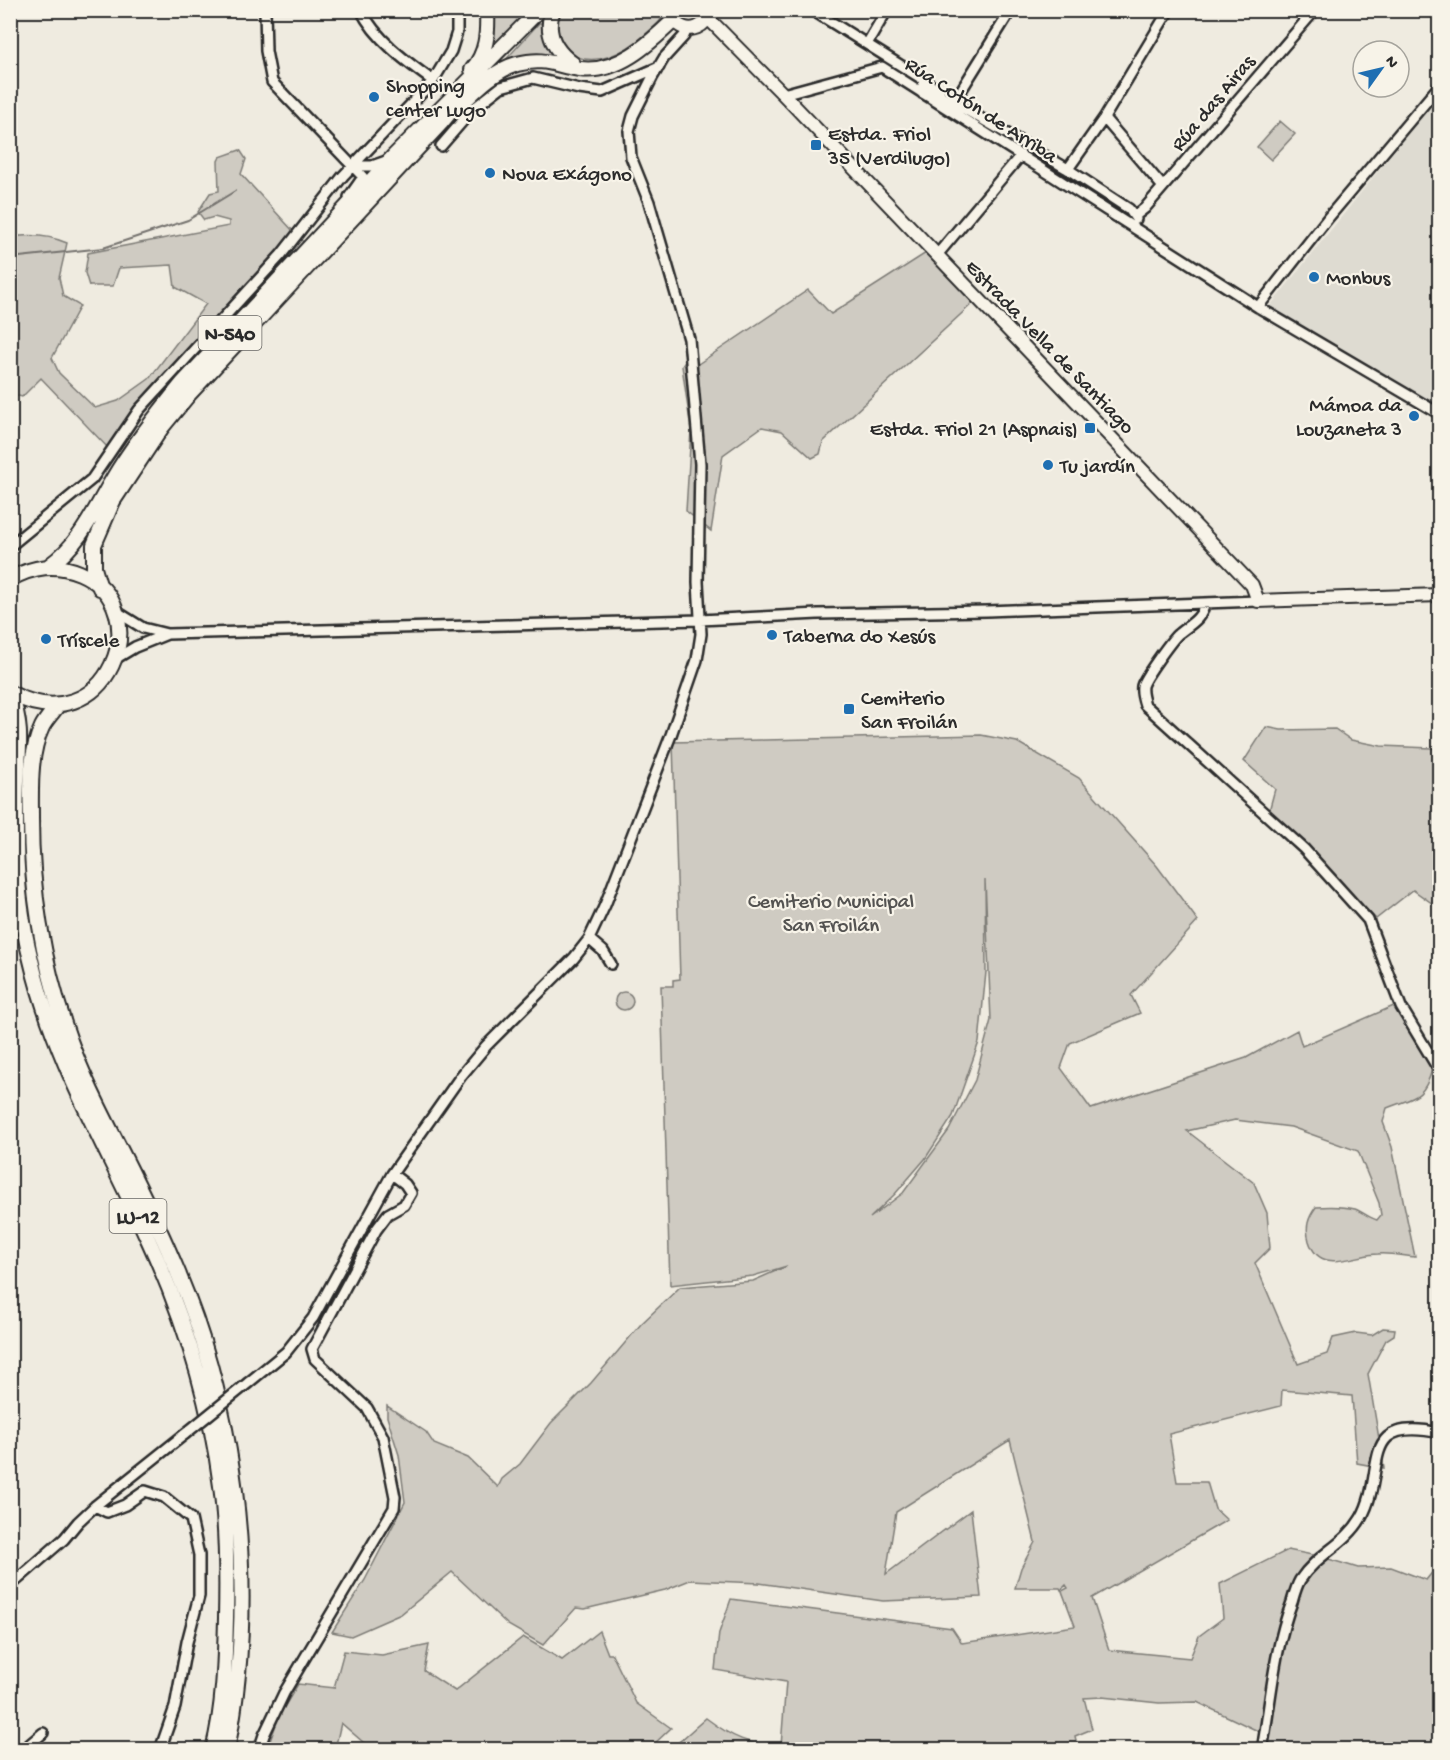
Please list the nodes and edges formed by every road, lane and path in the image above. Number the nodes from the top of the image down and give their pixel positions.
1 (265, 10) edge
2 (361, 10) edge
3 (457, 10) edge
4 (487, 10) edge
5 (539, 10) edge
6 (553, 10) edge
7 (812, 10) edge
8 (888, 10) edge
9 (1011, 10) edge
10 (1169, 10) edge
11 (1315, 10) edge
12 (708, 14) edge
13 (673, 15) edge
14 (687, 29) junction
15 (867, 44) junction
16 (659, 67) junction
17 (580, 69) junction
18 (924, 80) junction
19 (433, 81) junction
20 (1440, 85) edge
21 (783, 93) junction
22 (922, 93) junction
23 (954, 102) junction
24 (1104, 118) junction
25 (437, 119) junction
26 (441, 146) dead end
27 (1021, 155) junction
28 (394, 156) junction
29 (354, 166) junction
30 (1068, 170) junction
31 (1059, 181) junction
32 (1163, 187) junction
33 (339, 215) junction
34 (1133, 215) junction
35 (1123, 221) junction
36 (1141, 232) junction
37 (937, 255) junction
38 (1258, 307) junction
39 (1440, 414) edge
40 (10, 546) edge
41 (49, 566) junction
42 (10, 579) edge
43 (100, 588) junction
44 (1440, 596) edge
45 (1258, 601) junction
46 (1204, 604) junction
47 (114, 609) junction
48 (700, 620) junction
49 (167, 634) junction
50 (115, 659) junction
51 (10, 693) edge
52 (58, 705) junction
53 (589, 939) junction
54 (611, 964) dead end
55 (1440, 1072) edge
56 (392, 1174) junction
57 (1440, 1433) edge
58 (95, 1506) junction
59 (10, 1586) edge
60 (43, 1733) dead end
61 (23, 1749) edge
62 (160, 1749) edge
63 (213, 1749) edge
64 (227, 1749) edge
65 (259, 1749) edge
66 (1262, 1749) edge

1 - 29 street
2 - 19 street
3 - 19 street
4 - 25 highway
5 - 25 highway, N-540
6 - 17 highway
7 - 15 street
8 - 15 street
9 - 23 street
10 - 24 street
11 - 32 street, Rúa das Airas
12 - 14 main road, Estrada Vella de Santiago
12 - 21 main road, Estrada Vella de Santiago
13 - 14 main road
13 - 17 highway
14 - 16 street
15 - 18 street
16 - 26 street
16 - 48 street
17 - 25 highway
18 - 22 street
18 - 23 street
19 - 29 street
20 - 38 street
21 - 22 street, Rúa Cotón de Arriba
21 - 37 main road, Estrada Vella de Santiago
22 - 23 street
22 - 27 street, Rúa Cotón de Arriba
23 - 30 street
24 - 30 street
24 - 32 street
25 - 28 highway, N-540
25 - 43 highway, N-540
27 - 31 street, Rúa Cotón de Arriba
27 - 37 street
28 - 29 street
28 - 33 highway, N-540
29 - 33 street
29 - 40 street
30 - 31 street
30 - 34 street
31 - 35 street, Rúa Cotón de Arriba
32 - 34 street, Rúa das Airas
33 - 41 highway, N-540
34 - 35 street
34 - 36 street
35 - 36 street, Rúa Cotón de Arriba
36 - 38 street, Rúa Cotón de Arriba
37 - 45 main road, Estrada Vella de Santiago
38 - 39 street, Rúa Cotón de Arriba
41 - 42 highway, N-540
41 - 43 highway, N-540
43 - 47 highway, N-540
44 - 45 main road
45 - 46 street
46 - 48 street
46 - 55 street
47 - 49 street
47 - 50 highway, N-540
48 - 49 street
48 - 53 street
49 - 50 street
50 - 52 highway, N-540
51 - 52 highway, N-540
51 - 63 highway, LU-12
52 - 64 highway, LU-12
53 - 54 street
53 - 56 street
56 - 58 street, bridge
56 - 65 street
57 - 66 street
58 - 59 street
58 - 62 street
60 - 61 street

